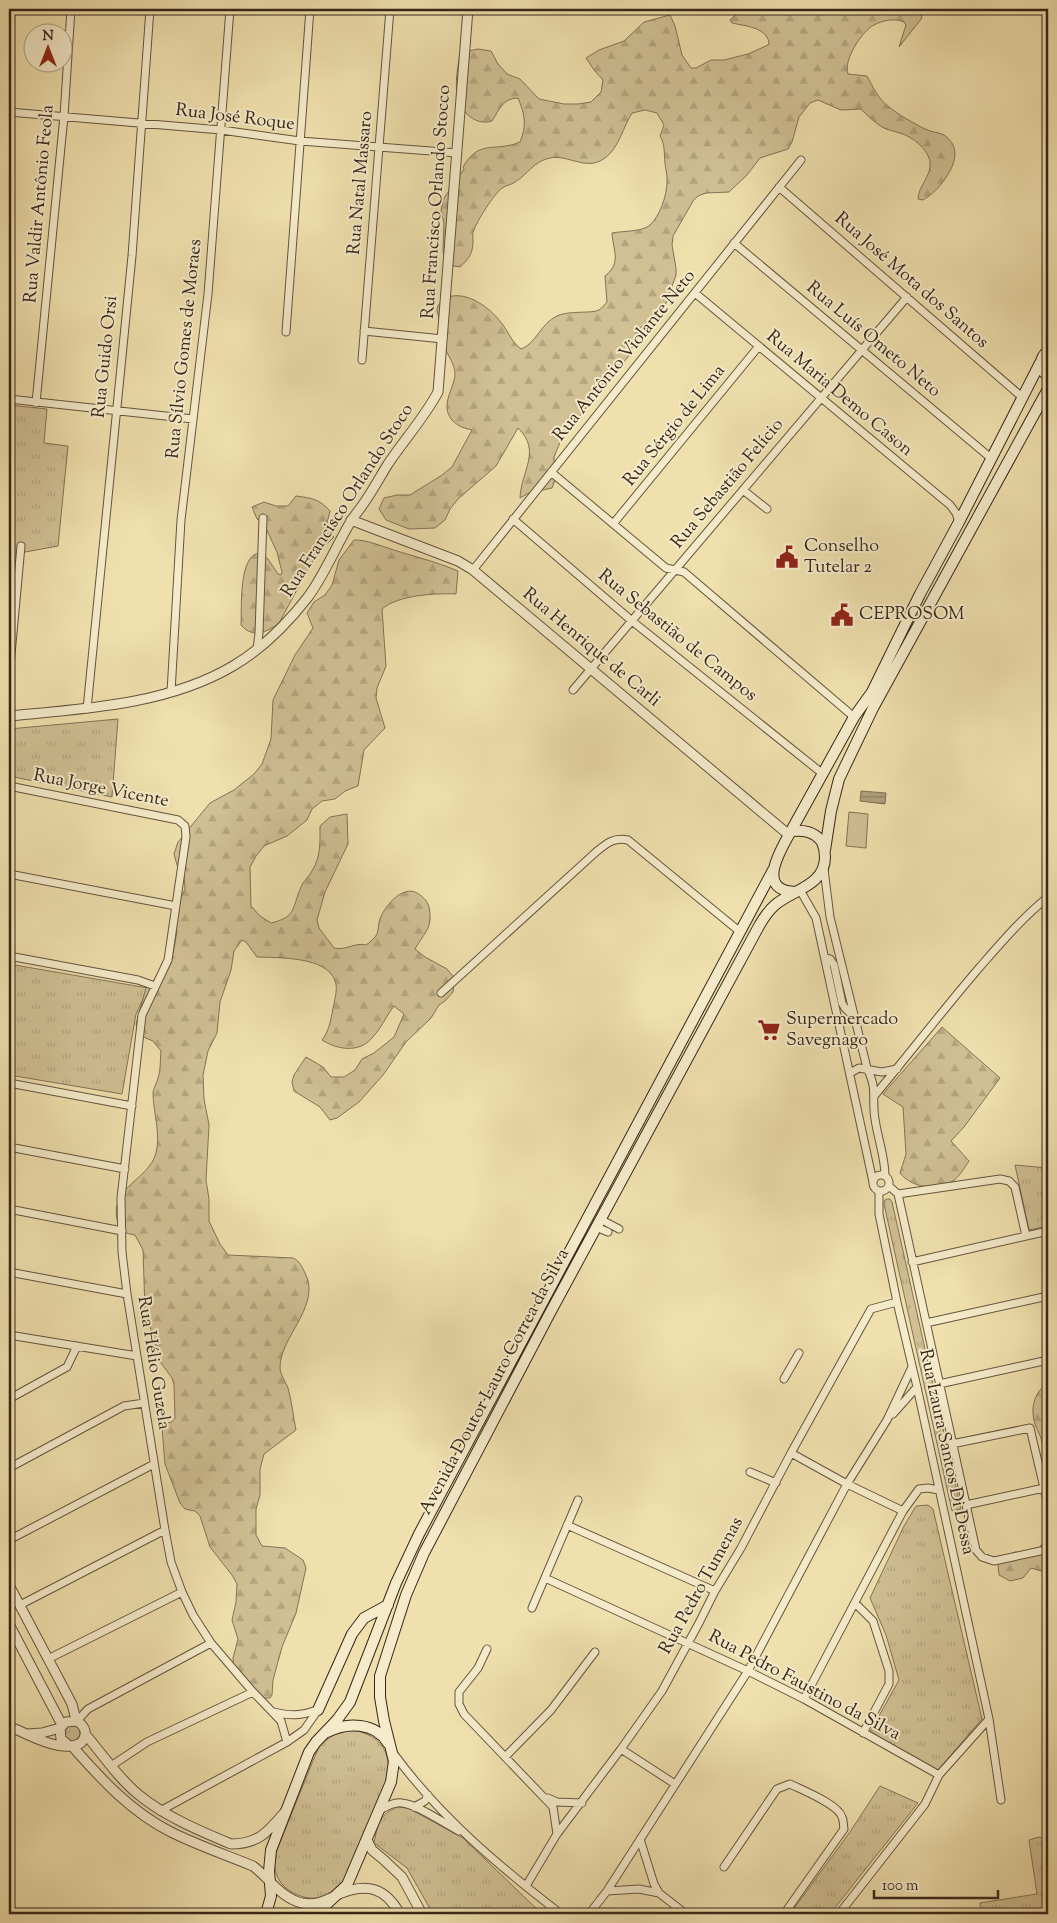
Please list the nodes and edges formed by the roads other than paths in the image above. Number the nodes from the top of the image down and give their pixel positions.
1 (71, 9) edge
2 (150, 9) edge
3 (230, 9) edge
4 (310, 9) edge
5 (390, 9) edge
6 (468, 9) edge
7 (9, 112) edge
8 (64, 116) junction
9 (142, 123) junction
10 (221, 130) junction
11 (300, 141) junction
12 (379, 147) junction
13 (457, 153) junction
14 (801, 160) dead end
15 (779, 187) junction
16 (734, 243) junction
17 (695, 293) junction
18 (907, 297) junction
19 (364, 331) junction
20 (286, 332) dead end
21 (443, 339) junction
22 (759, 346) junction
23 (862, 350) junction
24 (1048, 350) edge
25 (362, 360) dead end
26 (1040, 363) junction
27 (1048, 376) edge
28 (1048, 389) edge
29 (436, 396) joint
30 (1022, 397) junction
31 (821, 398) junction
32 (9, 400) edge
33 (36, 403) junction
34 (116, 411) junction
35 (192, 419) junction
36 (992, 459) junction
37 (551, 472) junction
38 (743, 490) junction
39 (767, 509) dead end
40 (263, 518) dead end
41 (351, 520) junction
42 (513, 520) junction
43 (959, 522) junction
44 (613, 524) junction
45 (21, 546) dead end
46 (473, 570) junction
47 (675, 570) junction
48 (632, 620) junction
49 (257, 650) junction
50 (590, 669) junction
51 (9, 676) edge
52 (573, 690) dead end
53 (171, 692) junction
54 (87, 708) junction
55 (9, 716) edge
56 (854, 717) junction
57 (823, 774) junction
58 (9, 786) edge
59 (185, 826) joint
60 (790, 833) junction
61 (825, 851) junction
62 (773, 869) junction
63 (824, 869) junction
64 (9, 874) edge
65 (798, 891) junction
66 (1048, 897) edge
67 (176, 906) junction
68 (739, 931) junction
69 (9, 956) edge
70 (825, 958) junction
71 (155, 986) junction
72 (441, 992) dead end
73 (854, 1018) junction
74 (867, 1068) junction
75 (897, 1069) junction
76 (850, 1074) junction
77 (9, 1083) edge
78 (875, 1095) junction
79 (132, 1106) junction
80 (9, 1147) edge
81 (125, 1169) junction
82 (885, 1176) junction
83 (873, 1182) junction
84 (889, 1186) junction
85 (879, 1191) junction
86 (898, 1194) junction
87 (9, 1209) edge
88 (598, 1223) junction
89 (619, 1229) dead end
90 (122, 1231) junction
91 (1048, 1231) edge
92 (608, 1232) dead end
93 (1026, 1236) junction
94 (912, 1262) junction
95 (9, 1272) edge
96 (127, 1294) junction
97 (1048, 1296) edge
98 (897, 1302) junction
99 (926, 1323) junction
100 (9, 1335) edge
101 (77, 1346) junction
102 (798, 1353) dead end
103 (137, 1356) junction
104 (1048, 1360) edge
105 (912, 1368) junction
106 (784, 1379) dead end
107 (939, 1384) junction
108 (917, 1387) junction
109 (9, 1399) edge
110 (144, 1403) junction
111 (887, 1420) junction
112 (952, 1444) junction
113 (791, 1453) junction
114 (154, 1464) junction
115 (9, 1468) edge
116 (750, 1472) dead end
117 (776, 1483) junction
118 (847, 1484) junction
119 (1044, 1488) junction
120 (939, 1490) junction
121 (578, 1500) dead end
122 (966, 1504) junction
123 (1048, 1505) edge
124 (903, 1511) junction
125 (567, 1525) junction
126 (164, 1530) junction
127 (9, 1540) edge
128 (1048, 1548) edge
129 (545, 1578) junction
130 (9, 1585) edge
131 (715, 1591) junction
132 (182, 1592) junction
133 (855, 1603) junction
134 (388, 1604) junction
135 (20, 1606) junction
136 (532, 1608) dead end
137 (9, 1624) edge
138 (211, 1642) junction
139 (687, 1642) junction
140 (487, 1649) dead end
141 (595, 1652) dead end
142 (48, 1659) junction
143 (748, 1671) junction
144 (253, 1692) junction
145 (804, 1699) junction
146 (318, 1710) junction
147 (274, 1712) junction
148 (76, 1720) junction
149 (989, 1720) junction
150 (9, 1726) edge
151 (61, 1727) junction
152 (863, 1733) junction
153 (27, 1734) junction
154 (86, 1735) junction
155 (322, 1735) junction
156 (287, 1742) junction
157 (71, 1746) junction
158 (621, 1749) junction
159 (392, 1750) junction
160 (505, 1757) junction
161 (111, 1766) junction
162 (939, 1775) junction
163 (675, 1784) junction
164 (428, 1795) junction
165 (544, 1796) junction
166 (1001, 1800) dead end
167 (582, 1802) junction
168 (414, 1807) junction
169 (160, 1810) junction
170 (380, 1810) junction
171 (285, 1811) junction
172 (557, 1834) junction
173 (466, 1835) junction
174 (640, 1839) junction
175 (367, 1840) junction
176 (724, 1867) dead end
177 (271, 1881) junction
178 (526, 1886) junction
179 (606, 1891) junction
180 (659, 1893) junction
181 (338, 1895) junction
182 (266, 1914) edge
183 (316, 1914) edge
184 (400, 1914) edge
185 (422, 1914) edge
186 (562, 1914) edge
187 (589, 1914) edge
188 (686, 1914) edge
189 (784, 1914) edge
190 (839, 1914) edge

1 - 8 street, Rua Valdir Antônio Feola
2 - 9 street, Rua Guido Orsi
3 - 10 street, Rua Sílvio Gomes de Moraes
4 - 11 street
5 - 12 street, Rua Natal Massaro
6 - 13 street, Rua Francisco Orlando Stocco
7 - 8 street, Rua José Roque
8 - 9 street, Rua José Roque
8 - 33 street, Rua Valdir Antônio Feola
9 - 10 street, Rua José Roque
9 - 34 street, Rua Guido Orsi
10 - 11 street, Rua José Roque
10 - 35 street, Rua Sílvio Gomes de Moraes
11 - 12 street, Rua José Roque
11 - 20 street
12 - 13 street, Rua José Roque
12 - 19 street, Rua Natal Massaro
13 - 21 street, Rua Francisco Orlando Stocco
14 - 15 street, Rua Antônio Violante Neto
15 - 16 street, Rua Antônio Violante Neto
15 - 18 street, Rua José Mota dos Santos
16 - 17 street, Rua Antônio Violante Neto
16 - 23 street, Rua Luís Ometo Neto
17 - 22 street, Rua Maria Demo Cason
17 - 37 street, Rua Antônio Violante Neto
18 - 23 street, Rua Sebastião Felício
18 - 30 street, Rua José Mota dos Santos
19 - 21 street
19 - 25 street, Rua Natal Massaro
21 - 29 street, Rua Francisco Orlando Stocco
22 - 31 street, Rua Maria Demo Cason
22 - 44 street, Rua Sérgio de Lima
23 - 31 street, Rua Sebastião Felício
23 - 36 street, Rua Luís Ometo Neto
24 - 26 main road
26 - 27 main road
26 - 30 main road
28 - 61 main road
29 - 41 street, Rua Francisco Orlando Stoco
30 - 36 main road
31 - 38 street, Rua Sebastião Felício
31 - 43 street, Rua Maria Demo Cason
32 - 33 street
33 - 34 street
34 - 35 street
34 - 54 street, Rua Guido Orsi
35 - 53 street, Rua Sílvio Gomes de Moraes
36 - 43 main road
37 - 42 street, Rua Antônio Violante Neto
37 - 44 street
38 - 39 street
38 - 47 street, Rua Sebastião Felício
40 - 49 street
41 - 46 street, Rua Henrique de Carli
41 - 49 street, Rua Francisco Orlando Stoco
42 - 46 street, Rua Antônio Violante Neto
42 - 48 street, Rua Sebastião de Campos
43 - 56 main road
44 - 47 street
45 - 51 street
46 - 50 street, Rua Henrique de Carli
47 - 48 street, Rua Sebastião Felício
47 - 56 street
48 - 50 street, Rua Sebastião Felício
48 - 57 street, Rua Sebastião de Campos
49 - 53 street, Rua Francisco Orlando Stoco
50 - 52 street, Rua Sebastião Felício
50 - 60 street, Rua Henrique de Carli
53 - 54 street, Rua Francisco Orlando Stoco
54 - 55 street, Rua Francisco Orlando Stoco
56 - 57 main road
57 - 60 main road
58 - 59 street, Rua Jorge Vicente
59 - 67 street, Rua Hélio Guzela
60 - 61 main road
60 - 62 main road
61 - 63 main road
62 - 65 main road
62 - 68 main road
63 - 65 main road
63 - 73 street
64 - 67 street
65 - 70 street
65 - 88 main road, Avenida Doutor Lauro Correa da Silva
66 - 75 street
67 - 71 street, Rua Hélio Guzela
68 - 72 street
68 - 134 main road
69 - 71 street
70 - 73 street
70 - 76 street
71 - 79 street, Rua Hélio Guzela
73 - 74 street
74 - 75 street
74 - 76 street
74 - 78 street
75 - 78 street
76 - 83 street
77 - 79 street
78 - 82 street
79 - 81 street, Rua Hélio Guzela
80 - 81 street
81 - 90 street, Rua Hélio Guzela
82 - 83 street
82 - 84 street
83 - 85 street
84 - 85 street
84 - 86 street
85 - 98 street, Rua Izaura Santos Di Dessa
86 - 93 street
86 - 94 street, Rua Izaura Santos Di Dessa
87 - 90 street
88 - 89 street
88 - 92 street
88 - 159 main road, Avenida Doutor Lauro Correa da Silva
90 - 96 street, Rua Hélio Guzela
91 - 93 street
93 - 94 street
94 - 99 street, Rua Izaura Santos Di Dessa
95 - 96 street
96 - 103 street, Rua Hélio Guzela
97 - 99 street
98 - 105 street, Rua Izaura Santos Di Dessa
98 - 113 street, Rua Pedro Tumenas
99 - 107 street, Rua Izaura Santos Di Dessa
100 - 101 street
101 - 103 street
101 - 109 street
102 - 106 street
103 - 110 street, Rua Hélio Guzela
104 - 107 street
105 - 108 street, Rua Izaura Santos Di Dessa
105 - 111 street
107 - 112 street, Rua Izaura Santos Di Dessa
108 - 111 street
108 - 120 street, Rua Izaura Santos Di Dessa
110 - 114 street, Rua Hélio Guzela
110 - 115 street
111 - 118 street
112 - 119 street
112 - 122 street, Rua Izaura Santos Di Dessa
113 - 117 street, Rua Pedro Tumenas
113 - 118 street
114 - 126 street, Rua Hélio Guzela
114 - 127 street
116 - 117 street
117 - 131 street, Rua Pedro Tumenas
118 - 124 street
118 - 143 street
119 - 122 street
119 - 123 street
120 - 124 street
120 - 149 street, Rua Izaura Santos Di Dessa
121 - 125 street
122 - 128 street, Rua Izaura Santos Di Dessa
124 - 133 street
125 - 129 street
125 - 131 street
126 - 132 street, Rua Hélio Guzela
126 - 135 street
129 - 136 street
129 - 139 street, Rua Pedro Faustino da Silva
130 - 135 street
131 - 139 street, Rua Pedro Tumenas
132 - 138 street, Rua Hélio Guzela
132 - 142 street
133 - 145 street
133 - 152 street
134 - 146 main road
134 - 155 main road
135 - 142 street
137 - 151 street
138 - 144 street, Rua Hélio Guzela
138 - 148 street
139 - 143 street, Rua Pedro Faustino da Silva
139 - 158 street, Rua Pedro Tumenas
140 - 160 street
141 - 160 street
142 - 148 street
143 - 145 street, Rua Pedro Faustino da Silva
143 - 163 street
144 - 147 street, Rua Hélio Guzela
144 - 161 street
145 - 152 street, Rua Pedro Faustino da Silva
146 - 147 street
146 - 156 street
147 - 156 street, Rua Hélio Guzela
148 - 151 street
148 - 154 street
149 - 162 street
149 - 166 street, Rua Izaura Santos Di Dessa
150 - 153 street
151 - 153 street
151 - 157 street
152 - 162 street, Rua Pedro Faustino da Silva
153 - 157 street
154 - 157 street
154 - 161 street
155 - 159 main road
155 - 171 main road
156 - 169 street
157 - 177 street
158 - 163 street
158 - 167 street, Rua Pedro Tumenas
159 - 164 street
159 - 170 main road, Avenida Doutor Lauro Correa da Silva
160 - 165 street
161 - 169 street
162 - 190 street
163 - 174 street
164 - 168 street
164 - 173 street
165 - 167 street
165 - 172 street
167 - 172 street, Rua Pedro Tumenas
168 - 170 street
168 - 173 street
169 - 171 street
170 - 175 main road, Avenida Doutor Lauro Correa da Silva
171 - 177 main road
172 - 178 street, Rua Pedro Tumenas
173 - 178 street
174 - 179 street
174 - 180 street
175 - 181 main road, Avenida Doutor Lauro Correa da Silva
175 - 185 street
176 - 189 street
177 - 181 street
177 - 182 main road
178 - 186 street
179 - 180 street
179 - 187 street
180 - 188 street
181 - 183 main road, Avenida Doutor Lauro Correa da Silva
181 - 184 street

